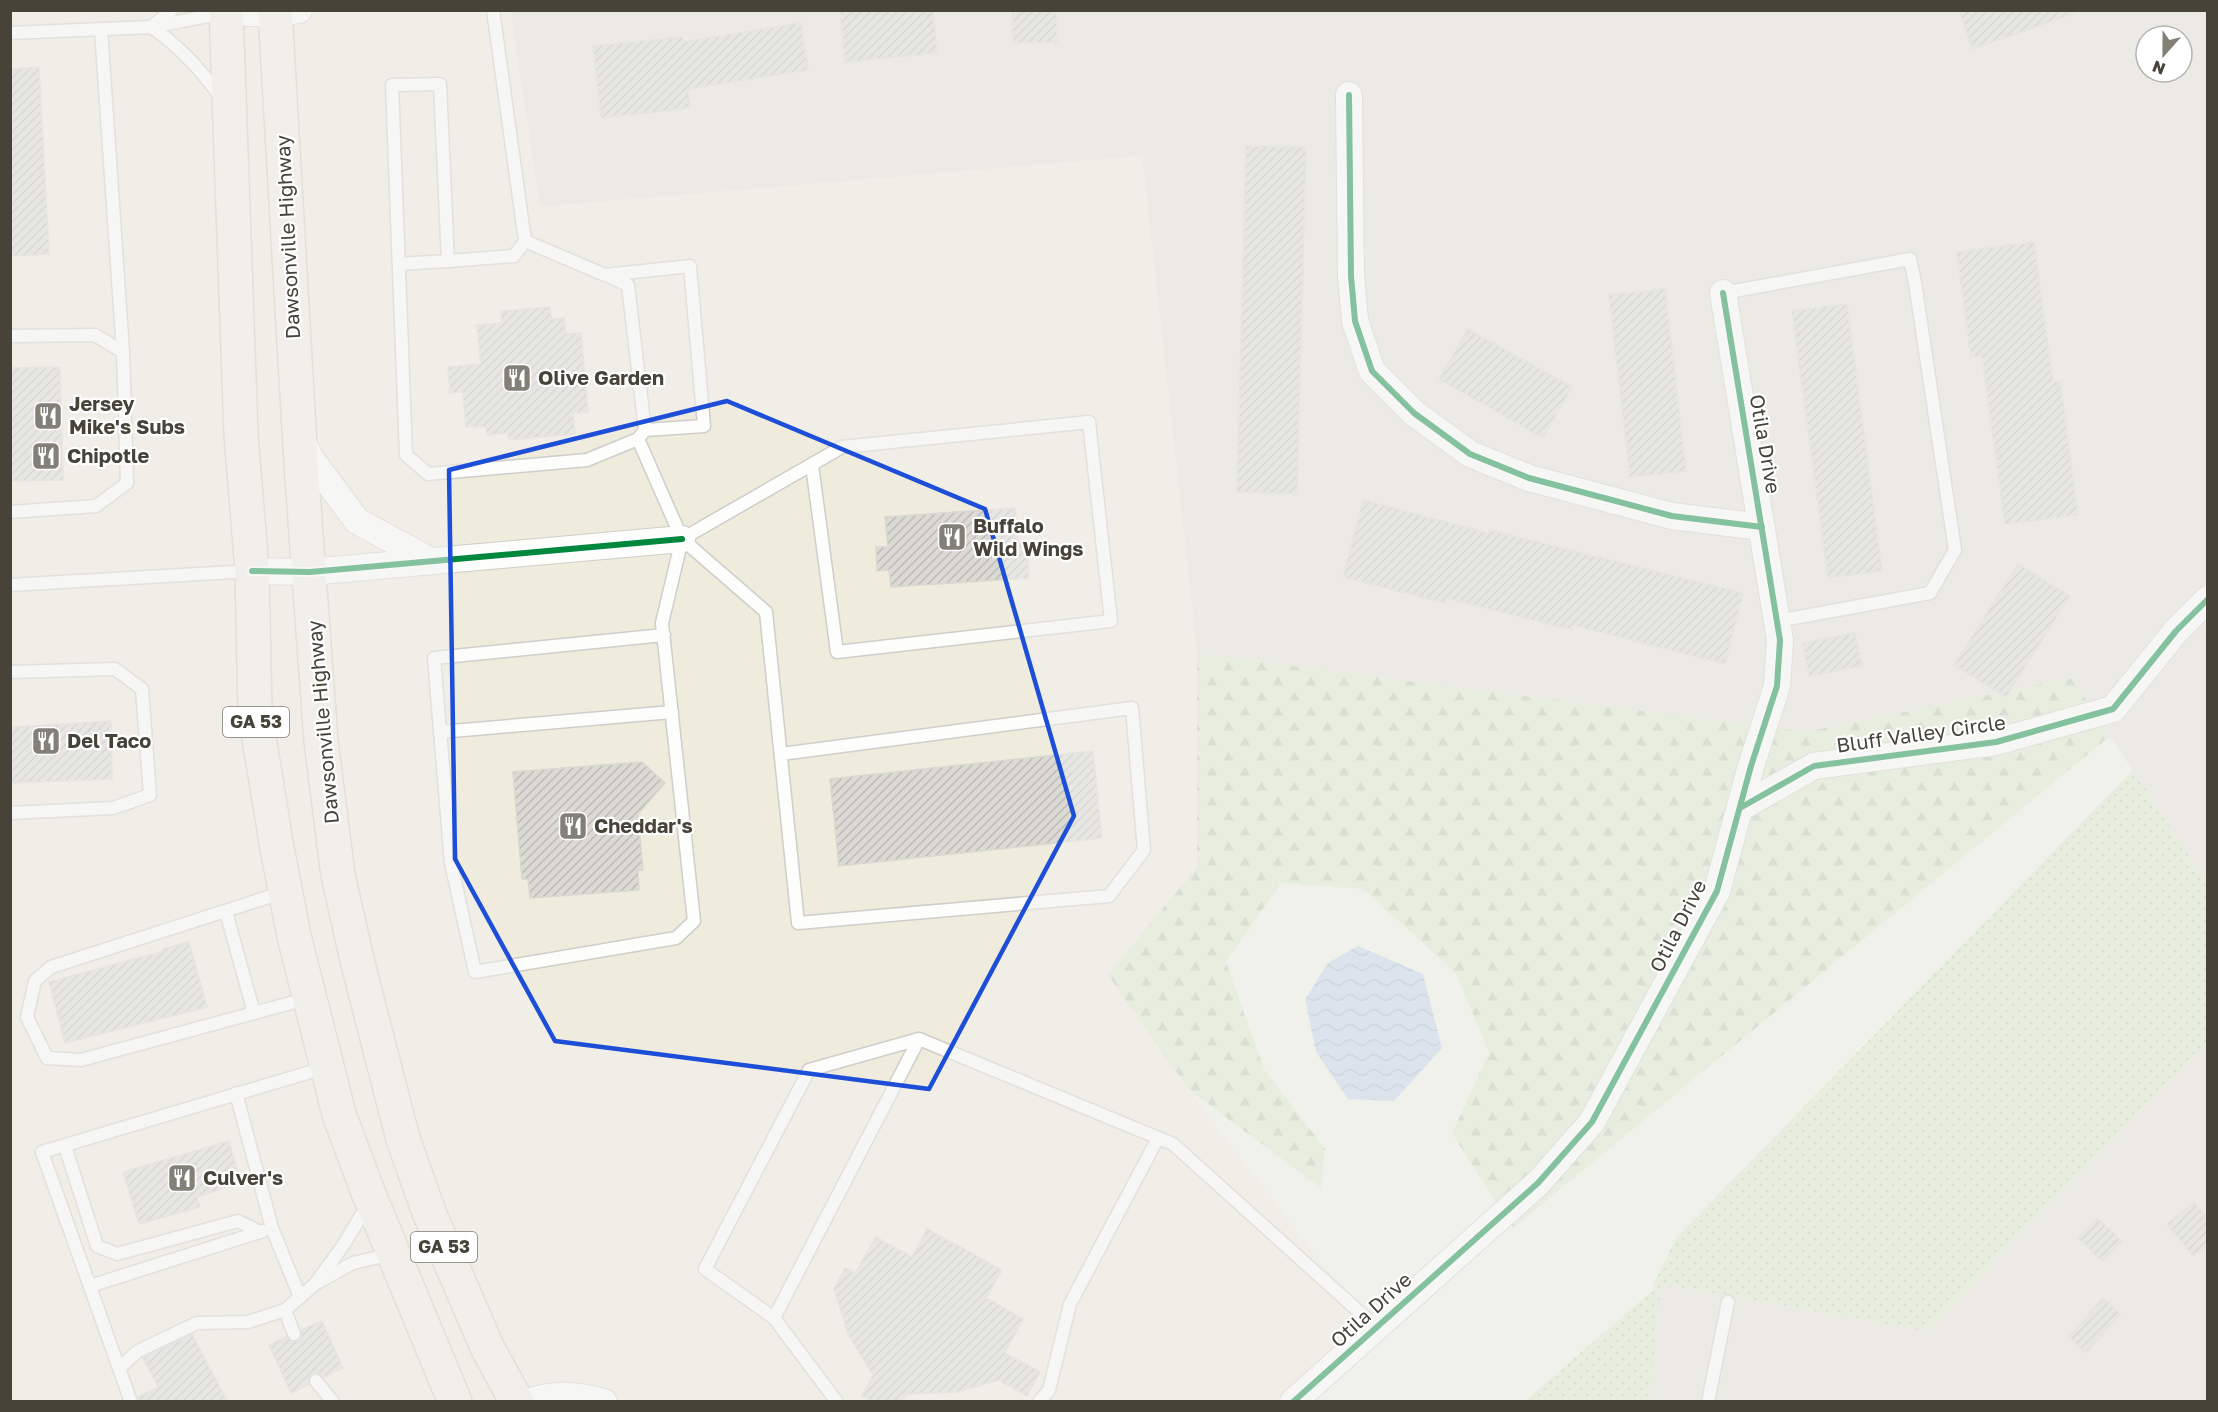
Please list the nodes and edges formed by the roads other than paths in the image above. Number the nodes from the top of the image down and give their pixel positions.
1 (172, 10) edge
2 (493, 10) edge
3 (226, 11) edge
4 (283, 12) edge
5 (151, 27) junction
6 (101, 29) junction
7 (10, 33) edge
8 (1349, 95) dead end
9 (230, 109) junction
10 (525, 241) junction
11 (448, 261) junction
12 (399, 264) junction
13 (605, 275) junction
14 (1723, 293) joint
15 (10, 336) edge
16 (123, 352) junction
17 (641, 435) junction
18 (299, 436) junction
19 (812, 465) junction
20 (10, 512) edge
21 (1762, 527) junction
22 (682, 539) junction
23 (431, 561) junction
24 (252, 571) junction
25 (310, 572) junction
26 (10, 585) edge
27 (2208, 600) edge
28 (1777, 621) junction
29 (664, 635) junction
30 (10, 672) edge
31 (672, 712) junction
32 (440, 732) junction
33 (781, 754) junction
34 (1740, 808) junction
35 (10, 813) edge
36 (285, 892) junction
37 (226, 912) junction
38 (309, 998) junction
39 (254, 1013) junction
40 (919, 1039) junction
41 (327, 1067) junction
42 (236, 1093) junction
43 (1158, 1138) junction
44 (64, 1146) junction
45 (371, 1199) junction
46 (272, 1228) junction
47 (260, 1232) junction
48 (393, 1254) junction
49 (315, 1284) junction
50 (90, 1286) junction
51 (300, 1297) junction
52 (1728, 1302) dead end
53 (285, 1310) junction
54 (774, 1318) junction
55 (1376, 1327) junction
56 (294, 1334) dead end
57 (120, 1367) junction
58 (316, 1381) dead end
59 (131, 1401) edge
60 (333, 1401) edge
61 (455, 1401) edge
62 (517, 1401) edge
63 (527, 1401) edge
64 (604, 1401) edge
65 (837, 1401) edge
66 (1039, 1401) edge
67 (1293, 1401) edge
68 (1708, 1401) edge

1 - 5 lane
2 - 10 lane
3 - 4 street
3 - 5 lane
3 - 9 main road, GA 53
4 - 18 main road, Dawsonville Highway / GA 53
5 - 6 lane
5 - 9 lane
6 - 7 lane
6 - 16 lane
8 - 21 street
9 - 24 main road, GA 53
10 - 11 lane
10 - 13 lane
11 - 12 lane
11 - 12 lane
12 - 17 lane
13 - 17 lane
13 - 17 lane
14 - 21 street, Otila Drive
14 - 28 lane
15 - 16 lane
16 - 20 lane
17 - 22 lane
18 - 23 street
18 - 25 main road, Dawsonville Highway / GA 53
19 - 19 lane
19 - 22 lane
21 - 28 street, Otila Drive
22 - 23 street
22 - 29 lane
22 - 33 lane
23 - 25 street
24 - 25 street
24 - 26 lane
24 - 36 main road, GA 53
25 - 62 main road, Dawsonville Highway / GA 53
27 - 34 street, Bluff Valley Circle
28 - 34 street, Otila Drive
29 - 31 lane
29 - 32 lane
30 - 35 lane
31 - 32 lane
31 - 32 lane
33 - 33 lane
34 - 55 street, Otila Drive
36 - 37 lane
36 - 38 main road, GA 53
37 - 39 lane
37 - 39 lane
38 - 39 lane
38 - 41 main road, GA 53
40 - 43 lane
40 - 54 lane
40 - 54 lane
41 - 42 lane
41 - 45 main road, GA 53
42 - 44 lane
42 - 46 lane
43 - 55 lane
43 - 66 lane
44 - 47 lane
44 - 50 lane
45 - 48 main road, GA 53
45 - 49 lane
46 - 47 lane
46 - 51 lane
47 - 50 lane
48 - 49 lane
48 - 61 main road, GA 53
49 - 51 lane
50 - 57 lane
51 - 53 lane
52 - 68 lane
53 - 56 lane
53 - 57 lane
54 - 65 lane
55 - 67 street, Otila Drive
57 - 59 lane
58 - 60 lane
63 - 64 street

